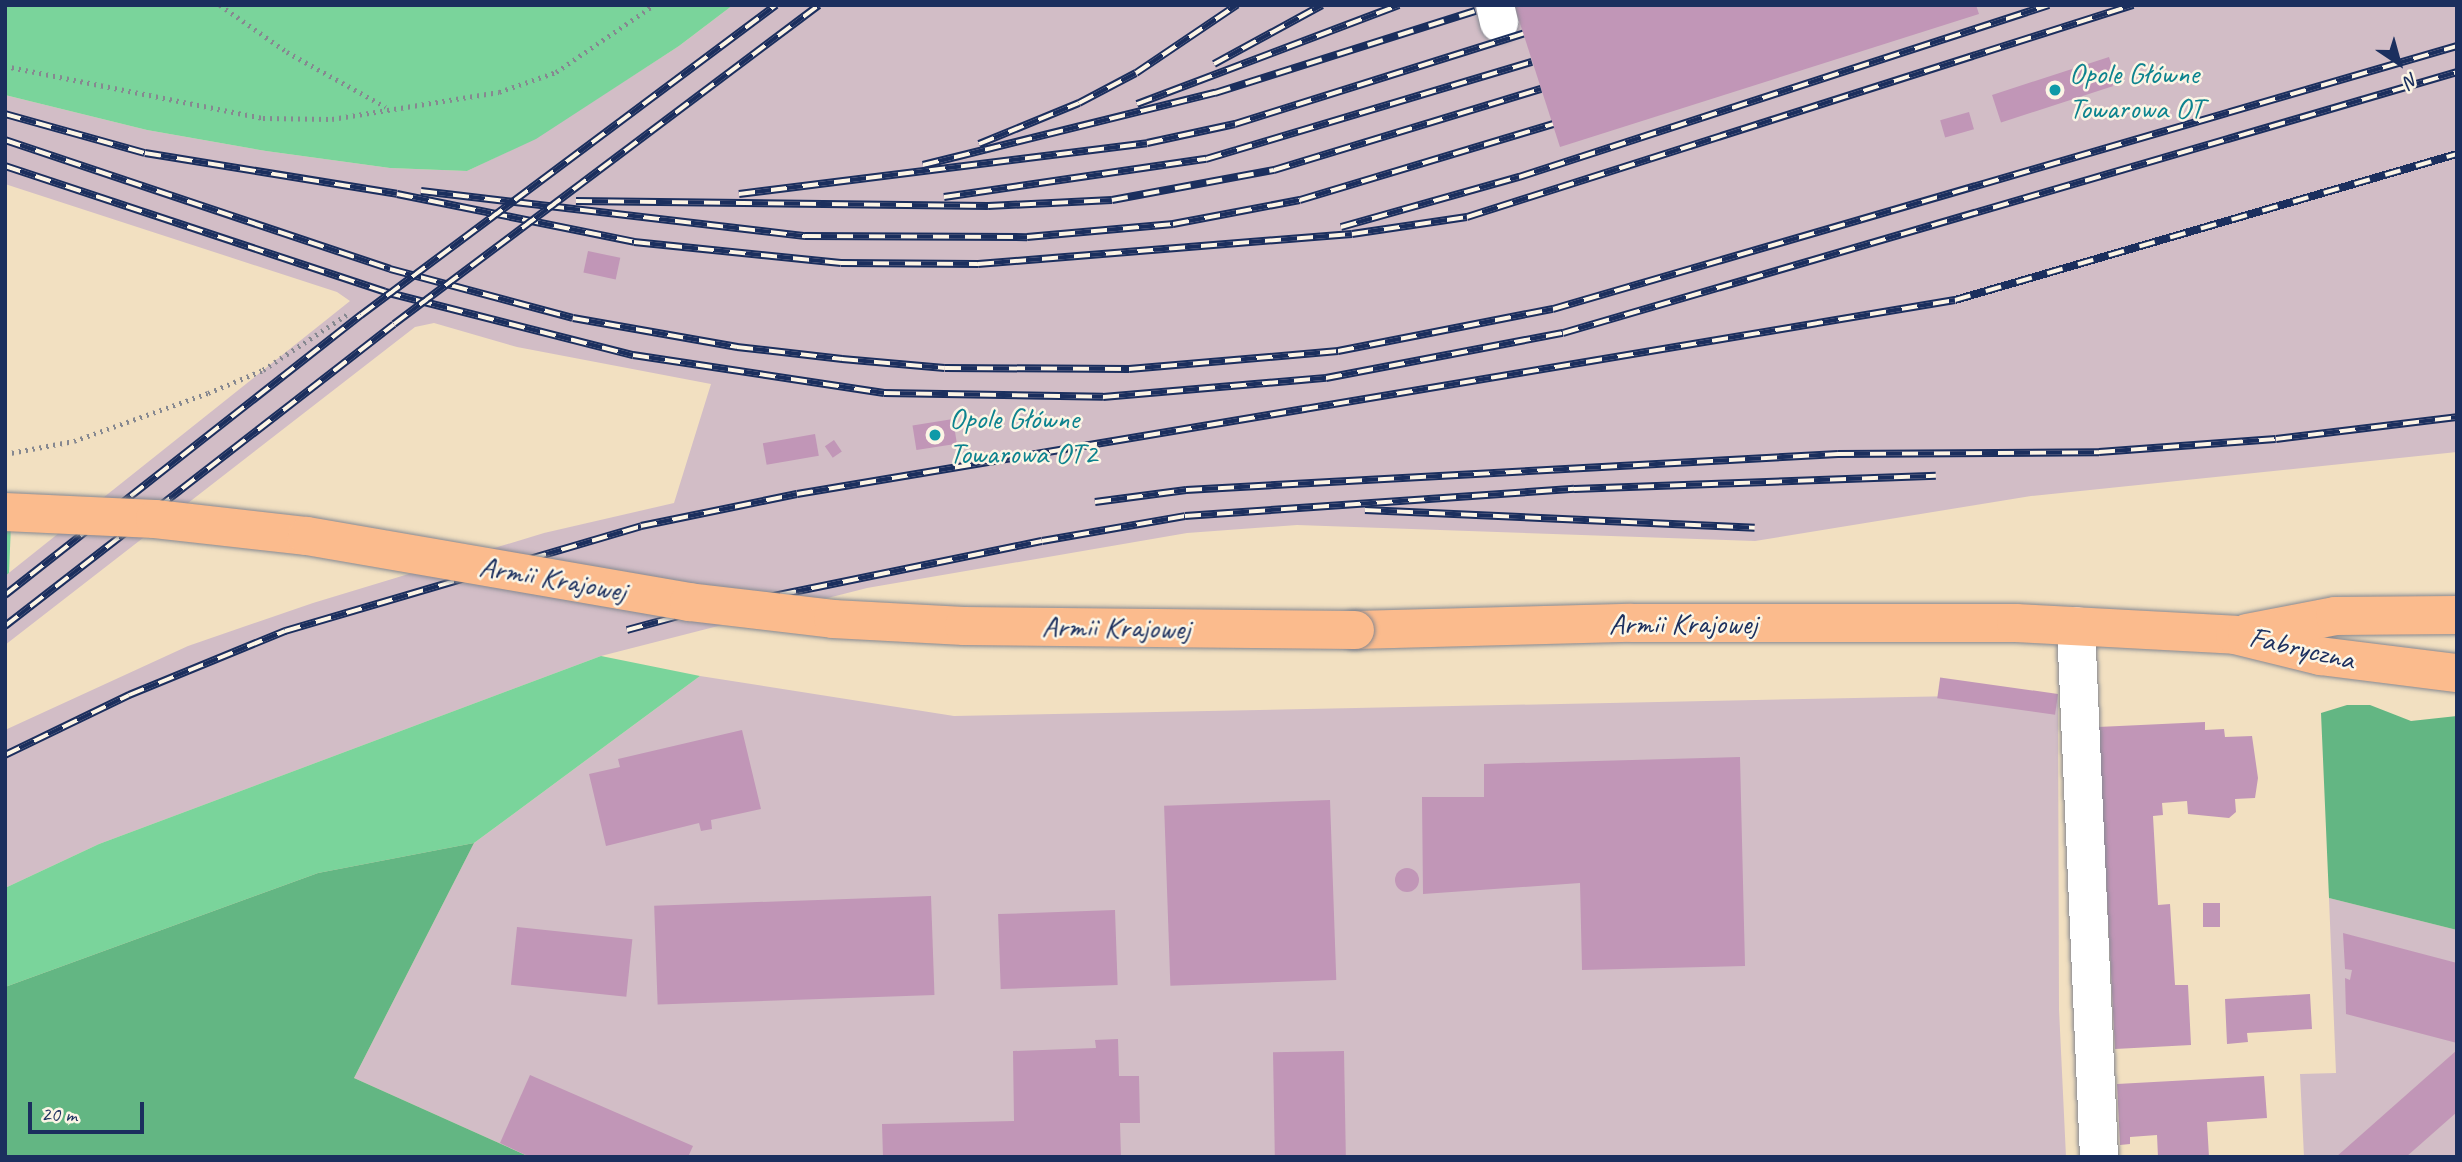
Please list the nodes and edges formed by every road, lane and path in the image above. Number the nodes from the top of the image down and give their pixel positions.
1 (220, 5) edge
2 (654, 5) edge
3 (5, 66) edge
4 (386, 107) junction
5 (349, 313) dead end
6 (5, 454) edge
7 (5, 512) edge
8 (2457, 615) edge
9 (2077, 626) junction
10 (2235, 635) junction
11 (2457, 673) edge
12 (2099, 1157) edge

1 - 4 path
2 - 4 path
3 - 4 path
5 - 6 path
7 - 9 main road, Armii Krajowej, bridge
8 - 10 main road, Fabryczna
9 - 10 main road, Armii Krajowej
9 - 12 street
10 - 11 main road, Fabryczna

